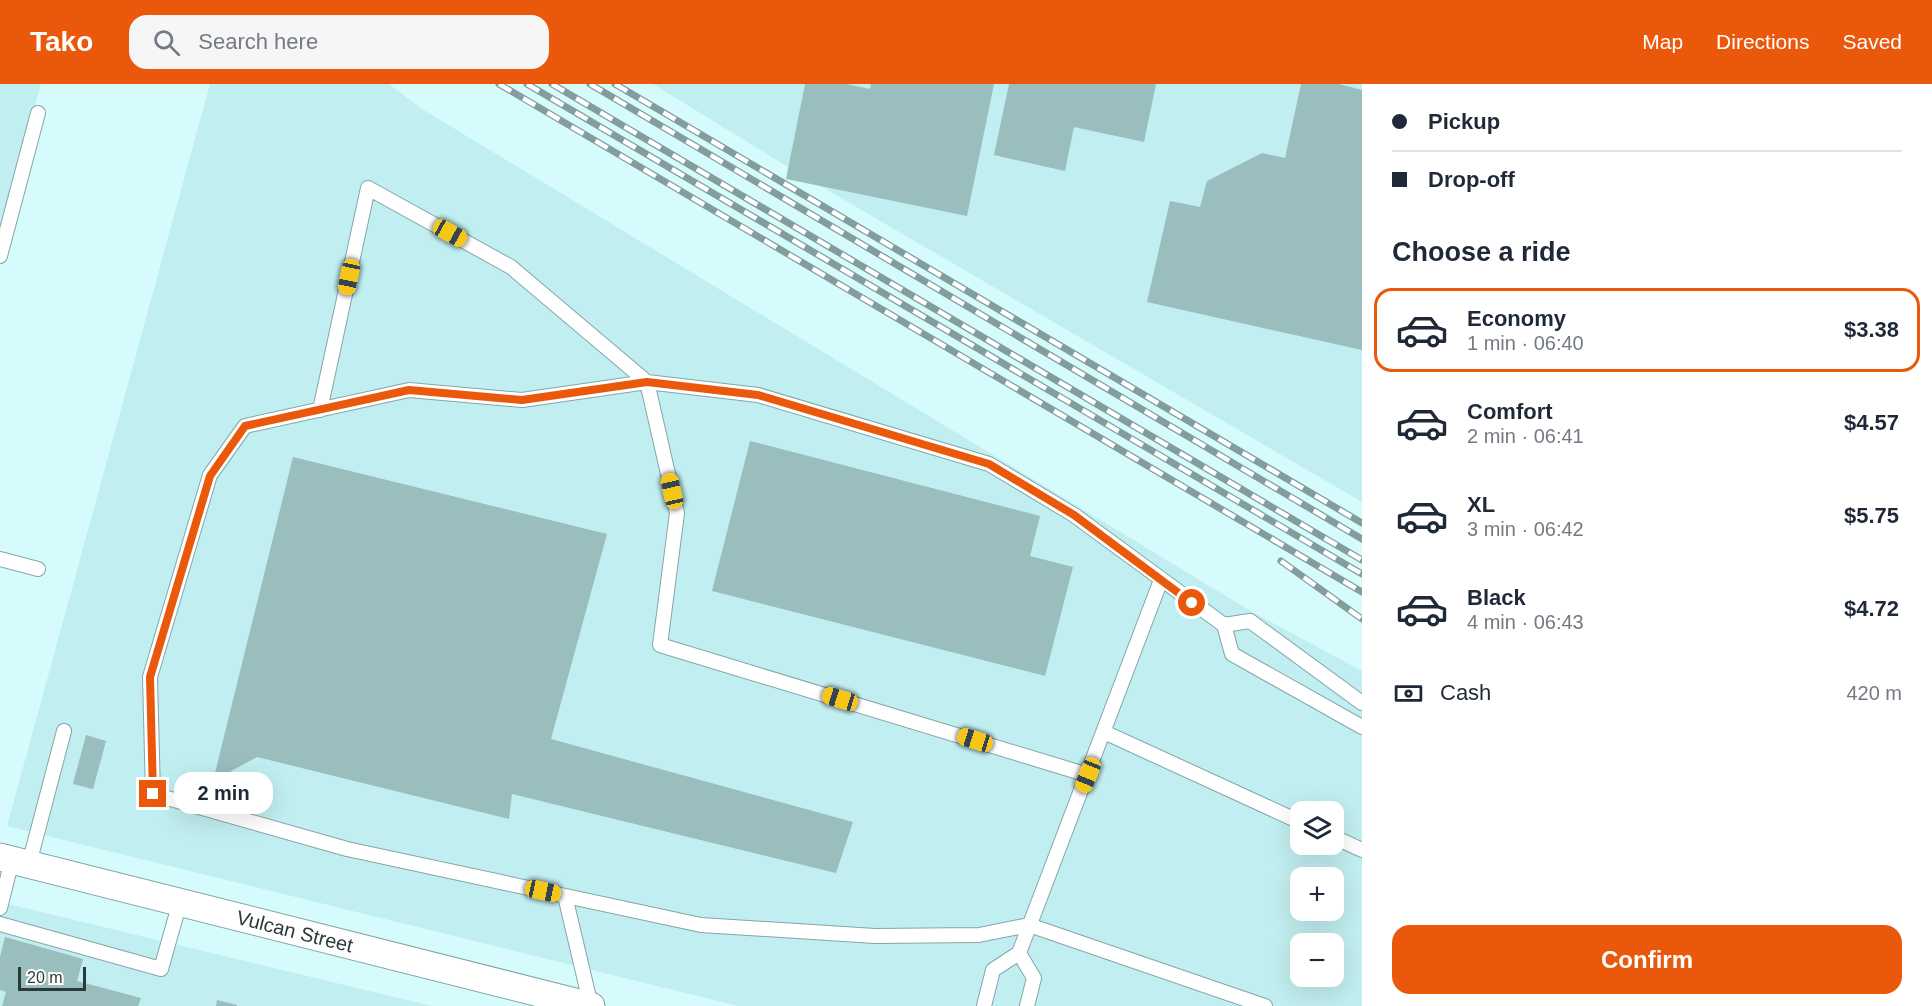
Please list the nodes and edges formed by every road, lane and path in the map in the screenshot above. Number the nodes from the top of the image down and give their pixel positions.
1 (38, 113) dead end
2 (0, 256) edge
3 (647, 382) junction
4 (320, 410) junction
5 (0, 559) edge
6 (38, 569) dead end
7 (1161, 580) junction
8 (1224, 625) junction
9 (1362, 703) edge
10 (1362, 727) edge
11 (64, 731) dead end
12 (1104, 732) junction
13 (1088, 775) junction
14 (1290, 817) edge
15 (1344, 842) edge
16 (1362, 850) edge
17 (13, 860) edge
18 (565, 896) junction
19 (180, 902) junction
20 (0, 908) edge
21 (0, 924) edge
22 (1029, 925) junction
23 (1019, 952) junction
24 (591, 1006) edge
25 (984, 1006) edge
26 (1028, 1006) edge
27 (1264, 1006) edge

1 - 2 lane
3 - 4 lane
3 - 4 lane
3 - 7 lane
3 - 13 lane
4 - 18 lane
5 - 6 lane
7 - 8 lane
7 - 12 lane
8 - 9 lane
8 - 10 lane
11 - 17 lane
12 - 13 lane
12 - 14 lane
13 - 22 lane
15 - 16 lane
17 - 19 street, Vulcan Street
17 - 20 lane
18 - 22 lane
18 - 24 lane
19 - 21 lane
19 - 24 street, Vulcan Street
22 - 23 lane
22 - 27 lane
23 - 25 lane
23 - 26 lane

